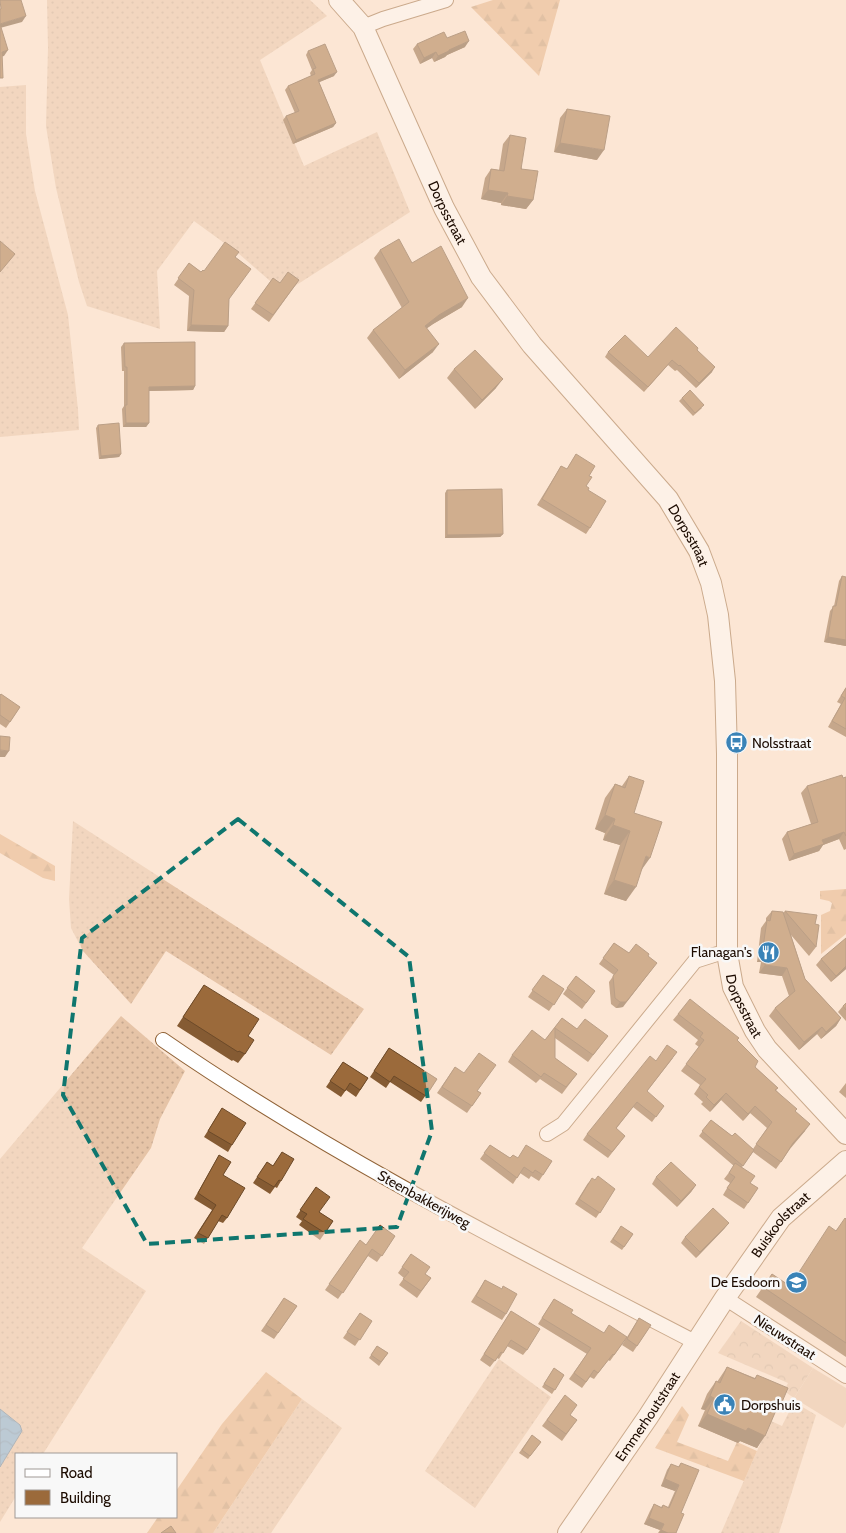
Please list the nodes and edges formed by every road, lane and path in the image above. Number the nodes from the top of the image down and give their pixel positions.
1 (338, 0) edge
2 (446, 0) edge
3 (363, 27) junction
4 (727, 953) junction
5 (163, 1040) dead end
6 (547, 1134) dead end
7 (846, 1134) edge
8 (846, 1161) edge
9 (725, 1298) junction
10 (695, 1342) junction
11 (846, 1376) edge
12 (568, 1533) edge

1 - 3 main road, Dorpsstraat
2 - 3 street
3 - 4 main road, Dorpsstraat
4 - 6 street
4 - 7 main road, Dorpsstraat
5 - 10 street, Steenbakkerijweg
8 - 9 main road, Buiskoolstraat
9 - 10 main road, Emmerhoutstraat
9 - 11 street, Nieuwstraat
10 - 12 main road, Emmerhoutstraat

